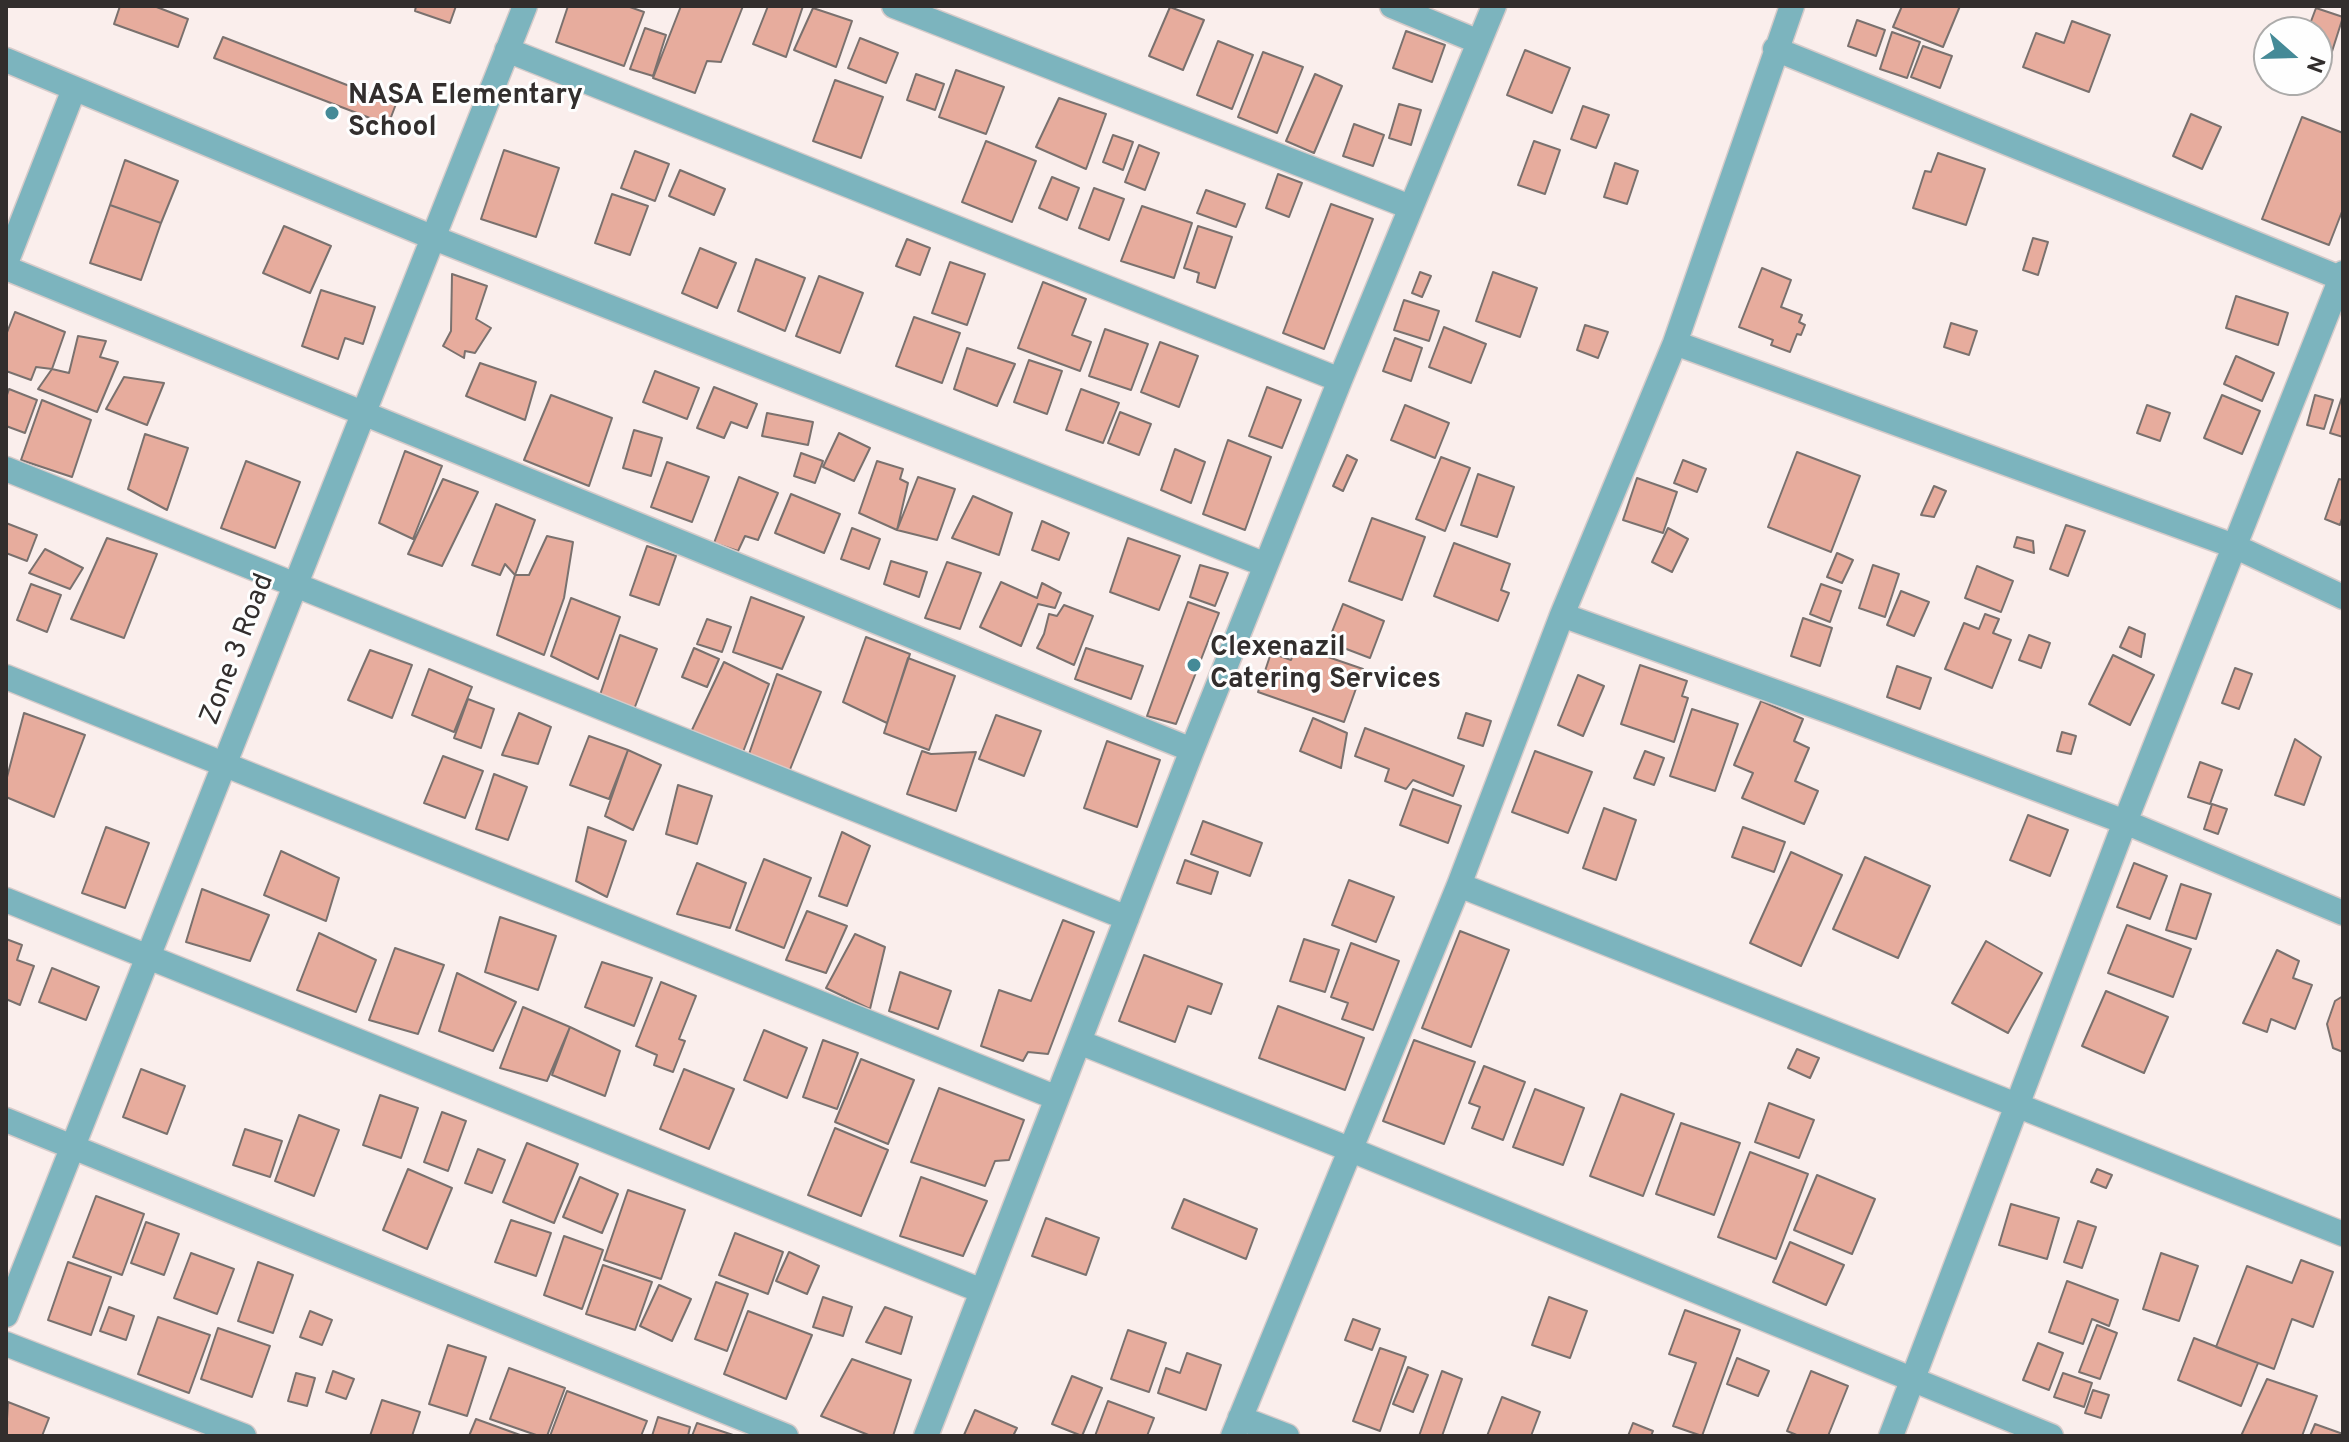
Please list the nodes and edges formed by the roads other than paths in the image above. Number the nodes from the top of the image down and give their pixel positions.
1 (525, 6) edge
2 (894, 6) edge
3 (1392, 6) edge
4 (1494, 6) edge
5 (1792, 6) edge
6 (1479, 42) junction
7 (1775, 49) junction
8 (507, 50) junction
9 (6, 60) edge
10 (74, 89) junction
11 (1410, 207) junction
12 (434, 238) junction
13 (6, 266) edge
14 (2342, 277) edge
15 (1675, 343) junction
16 (1340, 380) junction
17 (365, 414) junction
18 (6, 469) edge
19 (2234, 546) junction
20 (1266, 565) junction
21 (296, 585) junction
22 (2343, 597) edge
23 (1562, 615) junction
24 (6, 677) edge
25 (1192, 750) junction
26 (226, 764) junction
27 (2125, 822) junction
28 (1459, 885) junction
29 (6, 900) edge
30 (2343, 913) edge
31 (1127, 918) junction
32 (147, 957) junction
33 (1079, 1042) junction
34 (1057, 1098) junction
35 (2016, 1105) junction
36 (6, 1120) edge
37 (73, 1146) junction
38 (1349, 1149) junction
39 (2343, 1234) edge
40 (982, 1291) junction
41 (6, 1315) edge
42 (6, 1344) edge
43 (1912, 1381) junction
44 (1236, 1427) edge
45 (244, 1436) edge
46 (786, 1436) edge
47 (926, 1436) edge
48 (1287, 1436) edge
49 (1891, 1436) edge
50 (2051, 1436) edge

1 - 8 street, Zone 3 Road
2 - 11 street
3 - 6 street
4 - 6 street
5 - 7 street
6 - 11 street
7 - 14 street
7 - 15 street
8 - 12 street, Zone 3 Road
8 - 16 street
9 - 10 street
10 - 12 street
10 - 13 street
11 - 16 street
12 - 17 street, Zone 3 Road
12 - 20 street
13 - 17 street
14 - 19 street
15 - 19 street
15 - 23 street
16 - 20 street
17 - 21 street, Zone 3 Road
17 - 25 street
18 - 21 street
19 - 22 street
19 - 27 street
20 - 25 street
21 - 26 street, Zone 3 Road
21 - 31 street
23 - 27 street
23 - 28 street
24 - 26 street
25 - 31 street
26 - 32 street, Zone 3 Road
26 - 34 street
27 - 30 street
27 - 35 street
28 - 35 street
28 - 38 street
29 - 32 street
31 - 33 street
32 - 37 street, Zone 3 Road
32 - 40 street
33 - 34 street
33 - 38 street
34 - 40 street
35 - 39 street
35 - 43 street
36 - 37 street
37 - 41 street, Zone 3 Road
37 - 46 street
38 - 43 street
38 - 44 street
40 - 47 street
42 - 45 street
43 - 49 street
43 - 50 street
44 - 48 street

